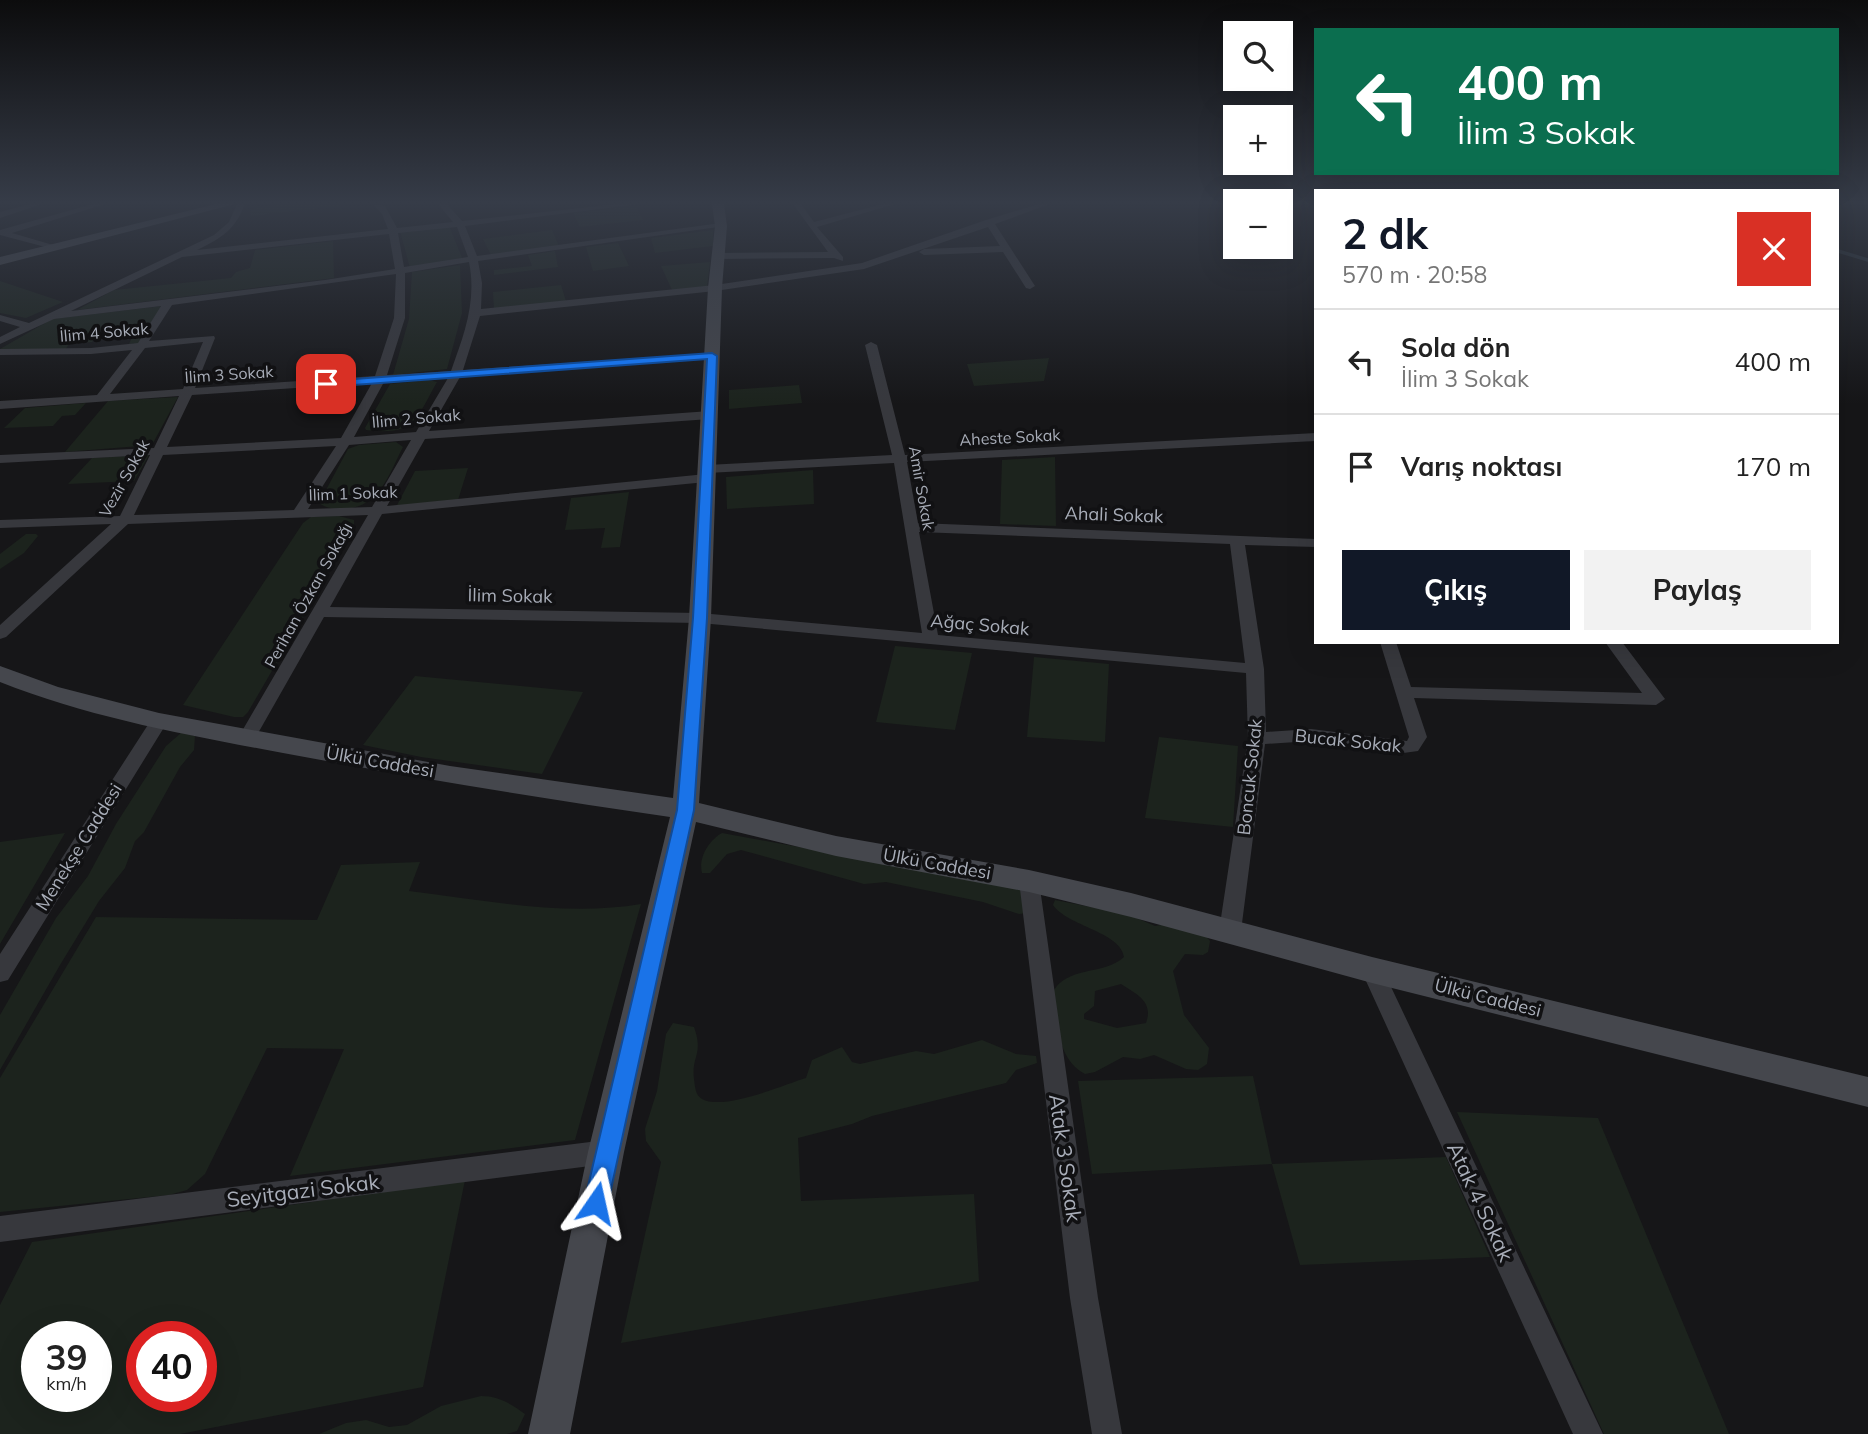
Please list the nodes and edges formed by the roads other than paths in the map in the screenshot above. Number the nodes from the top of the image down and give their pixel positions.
1 (144, 271) edge
2 (403, 271) joint
3 (475, 271) edge
4 (717, 271) edge
5 (829, 271) edge
6 (1021, 271) edge
7 (1030, 286) dead end
8 (715, 288) junction
9 (168, 303) junction
10 (475, 313) junction
11 (47, 317) junction
12 (0, 318) edge
13 (28, 326) junction
14 (210, 338) joint
15 (0, 341) edge
16 (871, 345) dead end
17 (141, 346) junction
18 (0, 352) edge
19 (712, 356) junction
20 (455, 375) junction
21 (382, 380) junction
22 (187, 393) junction
23 (101, 398) junction
24 (0, 405) edge
25 (710, 415) junction
26 (421, 435) junction
27 (1314, 437) edge
28 (343, 442) junction
29 (159, 451) junction
30 (0, 459) edge
31 (900, 460) junction
32 (706, 474) junction
33 (375, 512) junction
34 (299, 513) junction
35 (125, 519) junction
36 (0, 524) edge
37 (911, 527) junction
38 (1237, 540) junction
39 (1314, 543) edge
40 (320, 612) junction
41 (700, 618) junction
42 (0, 634) edge
43 (931, 640) junction
44 (1389, 644) edge
45 (1615, 644) edge
46 (1256, 668) junction
47 (0, 673) edge
48 (1404, 692) junction
49 (159, 721) junction
50 (247, 738) junction
51 (1257, 739) junction
52 (685, 810) junction
53 (1029, 881) junction
54 (1230, 931) junction
55 (1372, 970) junction
56 (0, 973) edge
57 (1868, 1092) edge
58 (606, 1152) junction
59 (0, 1230) edge
60 (550, 1434) edge
61 (1107, 1434) edge
62 (1588, 1434) edge

1 - 11 street
2 - 9 street
2 - 21 street
3 - 10 street, Perihan Özkan Sokağı
4 - 8 street
5 - 8 street
6 - 7 street
8 - 10 street
8 - 19 street
9 - 11 street
9 - 17 street
10 - 20 street, Perihan Özkan Sokağı
11 - 13 street
12 - 13 street
13 - 15 street
14 - 17 street, İlim 4 Sokak
14 - 22 street, Vezir Sokak
16 - 31 street, Amir Sokak
17 - 18 street, İlim 4 Sokak
17 - 23 street
19 - 20 street, İlim 3 Sokak
19 - 25 street
20 - 21 street, İlim 3 Sokak
20 - 26 street, Perihan Özkan Sokağı
21 - 22 street, İlim 3 Sokak
21 - 28 street
22 - 23 street, İlim 3 Sokak
22 - 29 street, Vezir Sokak
23 - 24 street, İlim 3 Sokak
25 - 26 street, İlim 2 Sokak
25 - 32 street
26 - 28 street, İlim 2 Sokak
26 - 33 street, Perihan Özkan Sokağı
27 - 31 street, Aheste Sokak
28 - 29 street, İlim 2 Sokak
28 - 34 street
29 - 30 street, İlim 2 Sokak
29 - 35 street, Vezir Sokak
31 - 32 street, Aheste Sokak
31 - 37 street, Amir Sokak
32 - 33 street, İlim 1 Sokak
32 - 41 street
33 - 34 street, İlim 1 Sokak
33 - 40 street, Perihan Özkan Sokağı
34 - 35 street, İlim 1 Sokak
35 - 36 street, İlim 1 Sokak
35 - 42 street, Vezir Sokak
37 - 38 street, Ahali Sokak
37 - 43 street, Amir Sokak
38 - 39 street, Ahali Sokak
38 - 46 street, Boncuk Sokak
40 - 41 street, İlim Sokak
40 - 50 street, Perihan Özkan Sokağı
41 - 43 street, Ağaç Sokak
41 - 52 street
43 - 46 street, Ağaç Sokak
44 - 48 street, Bucak Sokak
45 - 48 street
46 - 51 street, Boncuk Sokak
47 - 49 street, Ülkü Caddesi
48 - 51 street, Bucak Sokak
49 - 50 street, Ülkü Caddesi
49 - 56 street, Menekşe Caddesi
50 - 52 street, Ülkü Caddesi
51 - 54 street, Boncuk Sokak
52 - 53 street, Ülkü Caddesi
52 - 58 street
53 - 54 street, Ülkü Caddesi
53 - 61 street, Atak 3 Sokak
54 - 55 street, Ülkü Caddesi
55 - 57 street, Ülkü Caddesi
55 - 62 street, Atak 4 Sokak
58 - 59 street, Seyitgazi Sokak
58 - 60 street

